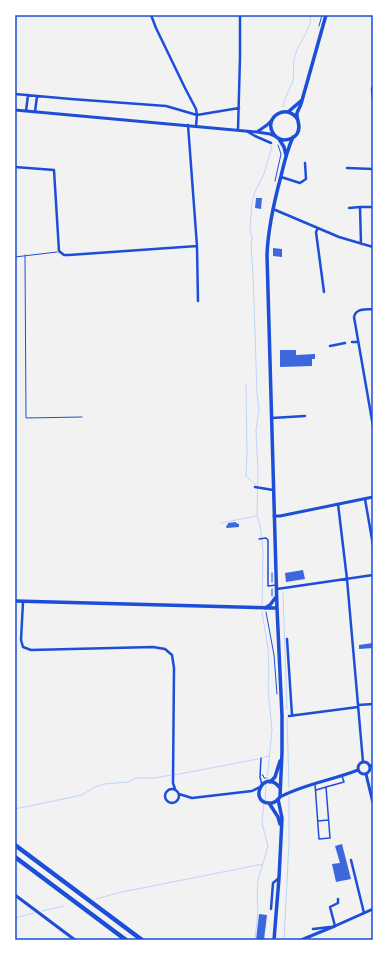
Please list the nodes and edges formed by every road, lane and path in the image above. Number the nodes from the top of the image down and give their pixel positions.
1 (151, 15) edge
2 (240, 15) edge
3 (322, 15) edge
4 (326, 15) edge
5 (317, 30) dead end
6 (373, 86) edge
7 (15, 94) edge
8 (28, 95) junction
9 (36, 96) junction
10 (302, 100) junction
11 (373, 100) edge
12 (239, 108) junction
13 (15, 110) edge
14 (26, 111) junction
15 (35, 112) junction
16 (288, 112) junction
17 (197, 115) junction
18 (273, 119) junction
19 (298, 120) junction
20 (188, 125) junction
21 (196, 126) junction
22 (238, 130) junction
23 (248, 131) junction
24 (257, 132) junction
25 (293, 137) junction
26 (277, 139) junction
27 (271, 143) dead end
28 (286, 157) junction
29 (305, 163) dead end
30 (15, 167) edge
31 (347, 168) dead end
32 (373, 169) edge
33 (280, 177) junction
34 (275, 183) dead end
35 (360, 207) junction
36 (373, 207) edge
37 (349, 208) dead end
38 (272, 209) junction
39 (318, 228) junction
40 (361, 244) junction
41 (197, 246) junction
42 (373, 247) edge
43 (59, 252) junction
44 (25, 255) junction
45 (15, 257) edge
46 (324, 292) dead end
47 (198, 301) dead end
48 (373, 309) edge
49 (352, 342) dead end
50 (358, 342) junction
51 (346, 344) dead end
52 (330, 346) dead end
53 (305, 416) dead end
54 (82, 417) dead end
55 (271, 418) junction
56 (373, 426) edge
57 (255, 487) dead end
58 (273, 490) junction
59 (373, 497) edge
60 (365, 499) junction
61 (338, 504) junction
62 (274, 516) junction
63 (259, 539) dead end
64 (373, 545) edge
65 (272, 571) dead end
66 (373, 575) edge
67 (347, 579) junction
68 (275, 587) junction
69 (277, 596) junction
70 (272, 598) dead end
71 (15, 600) edge
72 (21, 601) junction
73 (265, 608) junction
74 (277, 608) junction
75 (287, 638) dead end
76 (277, 699) dead end
77 (373, 704) edge
78 (358, 706) junction
79 (282, 752) junction
80 (261, 758) dead end
81 (363, 762) junction
82 (371, 766) edge
83 (358, 770) junction
84 (366, 774) junction
85 (342, 776) junction
86 (173, 783) junction
87 (265, 784) junction
88 (315, 784) junction
89 (326, 787) junction
90 (170, 789) junction
91 (175, 789) junction
92 (280, 790) junction
93 (316, 790) junction
94 (252, 791) junction
95 (290, 791) junction
96 (179, 794) junction
97 (259, 794) junction
98 (186, 797) junction
99 (279, 798) junction
100 (178, 800) junction
101 (266, 802) junction
102 (373, 803) edge
103 (328, 820) junction
104 (318, 821) junction
105 (281, 826) junction
106 (15, 845) edge
107 (15, 857) edge
108 (351, 860) dead end
109 (279, 878) junction
110 (15, 895) edge
111 (338, 899) dead end
112 (270, 909) dead end
113 (373, 909) edge
114 (364, 913) junction
115 (335, 926) junction
116 (313, 929) dead end
117 (75, 940) edge
118 (126, 940) edge
119 (142, 940) edge
120 (274, 940) edge
121 (301, 940) edge

1 - 17 street
2 - 12 street
3 - 5 path
4 - 10 main road
6 - 11 street
7 - 8 street
8 - 9 street
8 - 14 street
9 - 15 street
9 - 17 street
10 - 16 main road
10 - 19 main road
12 - 17 street
12 - 22 street
13 - 14 street
14 - 15 street
15 - 20 street
16 - 18 main road
16 - 19 main road
17 - 21 street
18 - 24 street
18 - 26 main road
19 - 25 main road
20 - 21 street
20 - 41 street
21 - 22 street
22 - 23 street
23 - 24 street
23 - 27 street
24 - 26 street
25 - 26 main road
25 - 28 main road
26 - 28 main road
26 - 34 path
28 - 33 main road
29 - 33 street
30 - 43 street
31 - 32 street
33 - 38 main road
35 - 36 street
35 - 37 street
35 - 40 street
38 - 39 street
38 - 55 main road
39 - 40 street
39 - 46 street
40 - 42 street
41 - 43 street
41 - 47 street
43 - 44 path
44 - 45 path
44 - 54 path
48 - 50 street
49 - 50 street
50 - 56 street
51 - 52 street
53 - 55 street
55 - 58 main road
57 - 58 street
58 - 62 main road
59 - 60 street
60 - 61 street
60 - 64 street
61 - 62 street
61 - 67 street
62 - 68 main road
63 - 68 lane
65 - 68 path
66 - 67 street
67 - 68 street
67 - 78 street
68 - 69 main road
68 - 70 path
69 - 73 main road
69 - 74 main road
71 - 72 main road
72 - 73 main road
72 - 86 street
73 - 74 main road
73 - 76 path
74 - 79 main road
75 - 78 street
77 - 78 street
78 - 81 street
79 - 87 main road
79 - 92 main road
80 - 87 lane
81 - 82 street
81 - 83 street
82 - 84 street
83 - 84 street
83 - 85 street
84 - 102 street
85 - 88 street
85 - 89 lane
86 - 90 street
86 - 91 street
87 - 92 main road
87 - 94 street
87 - 97 main road
88 - 93 lane
88 - 95 street
89 - 93 lane
89 - 103 lane
90 - 91 street
90 - 100 street
91 - 96 street
92 - 95 street
92 - 99 main road
93 - 104 lane
94 - 97 street
94 - 98 street
95 - 99 street
96 - 98 street
96 - 100 street
97 - 101 main road
98 - 100 street
99 - 101 main road
99 - 105 main road
101 - 105 main road
103 - 104 lane
103 - 104 lane
105 - 109 main road
106 - 119 highway
107 - 118 highway
108 - 114 street
109 - 112 street
109 - 120 main road
110 - 117 street
111 - 115 street
113 - 114 street
114 - 115 street
115 - 116 street
115 - 121 street

